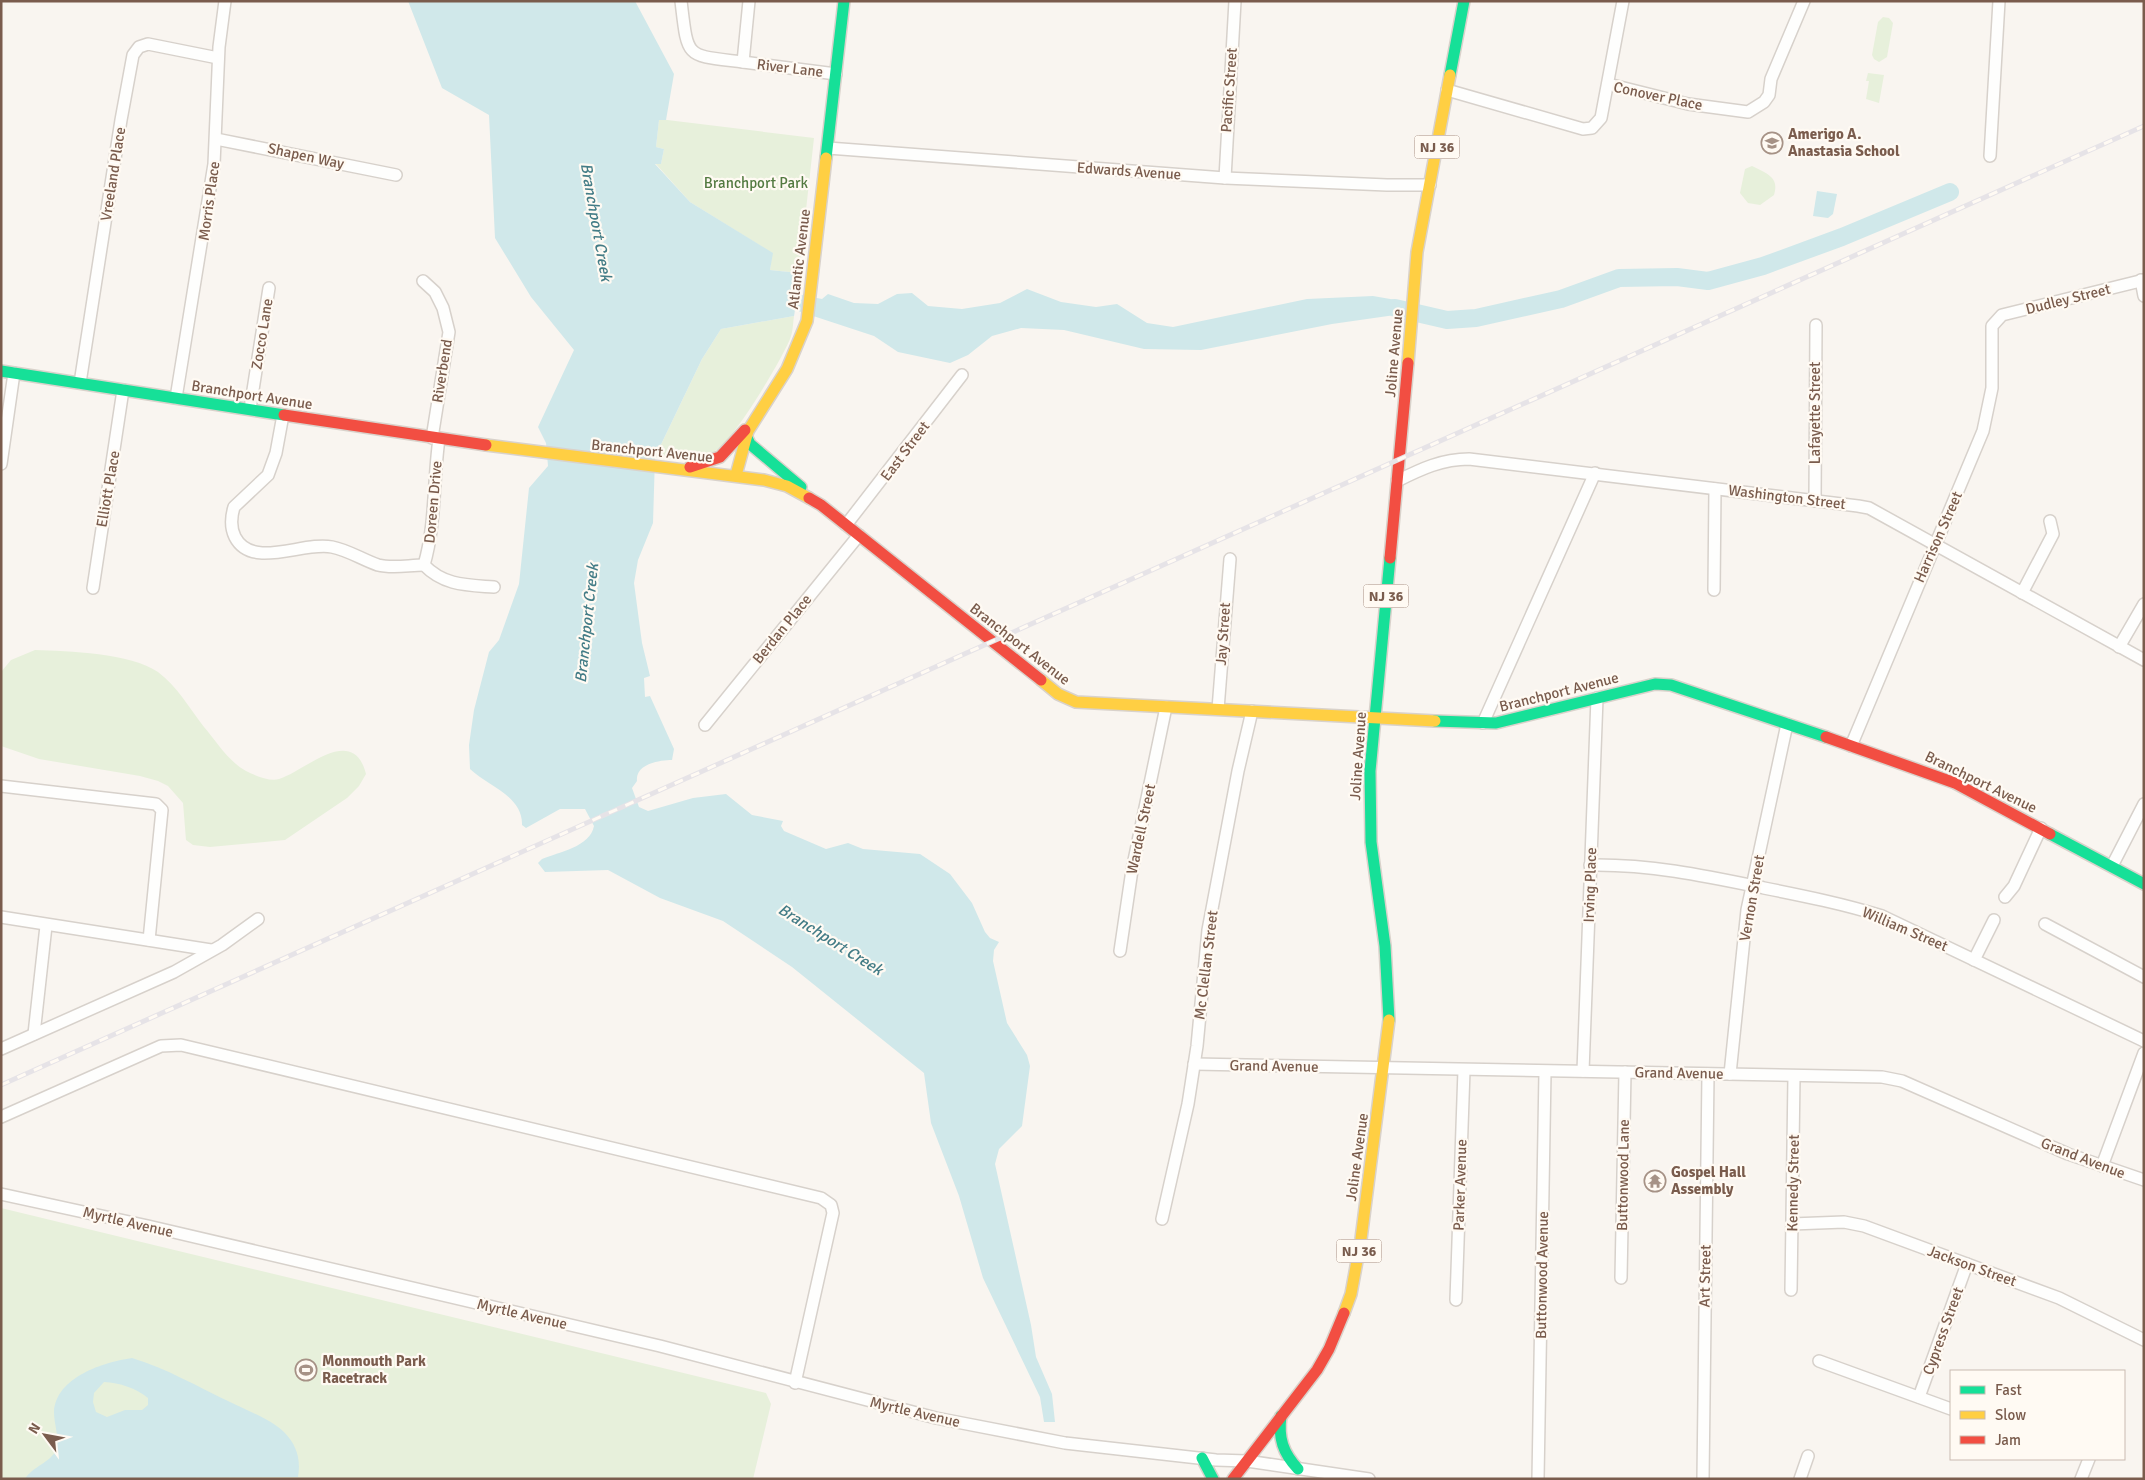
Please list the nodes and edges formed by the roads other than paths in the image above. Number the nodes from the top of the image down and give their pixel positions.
1 (225, 1) edge
2 (681, 1) edge
3 (749, 1) edge
4 (844, 1) edge
5 (1235, 1) edge
6 (1464, 1) edge
7 (1623, 1) edge
8 (1804, 1) edge
9 (1999, 1) edge
10 (218, 58) junction
11 (743, 62) junction
12 (836, 74) junction
13 (1608, 84) junction
14 (1447, 90) junction
15 (216, 139) junction
16 (828, 148) junction
17 (1990, 156) dead end
18 (396, 175) dead end
19 (1225, 178) junction
20 (1430, 185) junction
21 (2142, 280) edge
22 (423, 281) dead end
23 (269, 288) dead end
24 (2144, 296) edge
25 (1994, 321) joint
26 (1816, 326) dead end
27 (1, 371) edge
28 (14, 373) junction
29 (962, 375) dead end
30 (80, 384) junction
31 (123, 390) junction
32 (176, 398) junction
33 (250, 409) junction
34 (758, 412) junction
35 (283, 415) junction
36 (746, 436) junction
37 (436, 439) junction
38 (1, 464) edge
39 (676, 469) junction
40 (1596, 473) junction
41 (736, 475) junction
42 (1398, 482) junction
43 (1715, 489) junction
44 (1816, 501) junction
45 (822, 505) junction
46 (2050, 521) dead end
47 (846, 525) junction
48 (859, 535) junction
49 (1935, 545) junction
50 (1230, 559) dead end
51 (424, 565) junction
52 (92, 588) dead end
53 (494, 588) dead end
54 (1714, 590) dead end
55 (2022, 592) junction
56 (2144, 604) edge
57 (2120, 647) junction
58 (2144, 660) edge
59 (1597, 698) junction
60 (1166, 707) junction
61 (1218, 709) junction
62 (1252, 711) junction
63 (1375, 719) junction
64 (1483, 723) junction
65 (1787, 724) junction
66 (705, 725) dead end
67 (1851, 746) junction
68 (1, 786) edge
69 (2144, 804) edge
70 (2041, 828) junction
71 (1590, 865) junction
72 (2112, 866) junction
73 (2144, 884) edge
74 (1752, 886) junction
75 (2004, 897) dead end
76 (1, 918) edge
77 (258, 919) dead end
78 (1994, 920) dead end
79 (2045, 924) dead end
80 (46, 926) junction
81 (149, 940) junction
82 (211, 950) junction
83 (1120, 951) dead end
84 (1974, 960) junction
85 (2144, 977) edge
86 (34, 1034) junction
87 (2144, 1042) edge
88 (1, 1049) edge
89 (2144, 1052) edge
90 (1194, 1064) junction
91 (1384, 1068) junction
92 (1464, 1070) junction
93 (1545, 1072) junction
94 (1584, 1072) junction
95 (1625, 1072) junction
96 (1708, 1074) junction
97 (1730, 1074) junction
98 (1794, 1076) junction
99 (1, 1117) edge
100 (2102, 1166) junction
101 (2144, 1180) edge
102 (1, 1194) edge
103 (1162, 1219) dead end
104 (1792, 1224) junction
105 (1967, 1264) junction
106 (1621, 1278) dead end
107 (1791, 1290) dead end
108 (1456, 1300) dead end
109 (2144, 1340) edge
110 (1820, 1361) dead end
111 (795, 1383) junction
112 (1919, 1397) junction
113 (1950, 1409) edge
114 (1281, 1416) junction
115 (1808, 1456) dead end
116 (1202, 1458) junction
117 (2089, 1460) edge
118 (1246, 1461) junction
119 (1298, 1469) junction
120 (1326, 1476) edge
121 (1213, 1479) edge
122 (1233, 1479) edge
123 (1370, 1479) edge
124 (1538, 1479) edge
125 (1703, 1479) edge
126 (1800, 1479) edge
127 (2081, 1479) edge

1 - 10 street, Morris Place
2 - 11 street, River Lane
3 - 11 street, River Lane
4 - 12 street, Atlantic Avenue
5 - 19 street, Pacific Street
6 - 14 street, Joline Avenue / NJ 36
7 - 13 street
8 - 13 street, Conover Place
9 - 17 street
10 - 15 street, Morris Place
10 - 30 street, Vreeland Place
11 - 12 street, River Lane
12 - 16 street, Atlantic Avenue
13 - 14 street, Conover Place
14 - 20 street, Joline Avenue / NJ 36
15 - 18 street, Shapen Way
15 - 32 street, Morris Place
16 - 19 street, Edwards Avenue
16 - 34 street, Atlantic Avenue
19 - 20 street, Edwards Avenue
20 - 42 street, Joline Avenue / NJ 36
21 - 24 street
21 - 25 street, Dudley Street
22 - 37 street, Riverbend
23 - 33 street, Zocco Lane
25 - 49 street, Harrison Street
26 - 44 street, Lafayette Street
27 - 28 street, Branchport Avenue
28 - 30 street, Branchport Avenue
28 - 38 street
29 - 47 street, East Street
30 - 31 street, Branchport Avenue
31 - 32 street, Branchport Avenue
31 - 52 street, Elliott Place
32 - 33 street, Branchport Avenue
33 - 35 street, Branchport Avenue
34 - 36 street, Atlantic Avenue
34 - 39 street
35 - 37 street, Branchport Avenue
35 - 51 street, Doreen Drive
36 - 41 street, Atlantic Avenue
36 - 45 street
37 - 39 street, Branchport Avenue
37 - 51 street, Doreen Drive
39 - 41 street, Branchport Avenue
40 - 42 street, Washington Street
40 - 43 street, Washington Street
40 - 64 street
41 - 45 street, Branchport Avenue
42 - 63 street, Joline Avenue / NJ 36
43 - 44 street, Washington Street
43 - 54 street
44 - 49 street, Washington Street
45 - 47 street, Branchport Avenue
46 - 55 street
47 - 48 street, Branchport Avenue
48 - 60 street, Branchport Avenue
48 - 66 street, Berdan Place
49 - 55 street, Washington Street
49 - 67 street, Harrison Street
50 - 61 street, Jay Street
51 - 53 street, Doreen Drive
55 - 57 street, Washington Street
56 - 57 street
57 - 58 street, Washington Street
59 - 64 street, Branchport Avenue
59 - 65 street, Branchport Avenue
59 - 71 street, Irving Place
60 - 61 street, Branchport Avenue
60 - 83 street, Wardell Street
61 - 62 street, Branchport Avenue
62 - 63 street, Branchport Avenue
62 - 90 street, Mc Clellan Street
63 - 64 street, Branchport Avenue
63 - 91 street, Joline Avenue / NJ 36
65 - 67 street, Branchport Avenue
65 - 74 street, Vernon Street
67 - 70 street, Branchport Avenue
68 - 81 street
69 - 72 street
70 - 72 street, Branchport Avenue
70 - 75 street
71 - 74 street, William Street
71 - 94 street, Irving Place
72 - 73 street, Branchport Avenue
74 - 84 street, William Street
74 - 97 street, Vernon Street
76 - 80 street
77 - 82 street
78 - 84 street
79 - 85 street
80 - 81 street
80 - 86 street
81 - 82 street
82 - 86 street
84 - 87 street, William Street
86 - 88 street
89 - 100 street
90 - 91 street, Grand Avenue
90 - 103 street, Mc Clellan Street
91 - 92 street, Grand Avenue
91 - 114 street, Joline Avenue / NJ 36
92 - 93 street, Grand Avenue
92 - 108 street, Parker Avenue
93 - 94 street, Grand Avenue
93 - 124 street, Buttonwood Avenue
94 - 95 street, Grand Avenue
95 - 96 street, Grand Avenue
95 - 106 street, Buttonwood Lane
96 - 97 street, Grand Avenue
96 - 125 street, Art Street
97 - 98 street, Grand Avenue
98 - 100 street, Grand Avenue
98 - 104 street, Kennedy Street
99 - 111 street
100 - 101 street, Grand Avenue
102 - 111 street, Myrtle Avenue
104 - 105 street, Jackson Street
104 - 107 street, Kennedy Street
105 - 109 street, Jackson Street
105 - 112 street, Cypress Street
110 - 112 street
111 - 116 street, Myrtle Avenue
112 - 113 street
114 - 118 street, Joline Avenue / NJ 36
114 - 119 street
115 - 126 street
116 - 118 street, Myrtle Avenue
116 - 121 street
117 - 127 street
118 - 119 street, Myrtle Avenue
118 - 122 street, Joline Avenue / NJ 36
119 - 120 street, Myrtle Avenue
120 - 123 street, Myrtle Avenue

